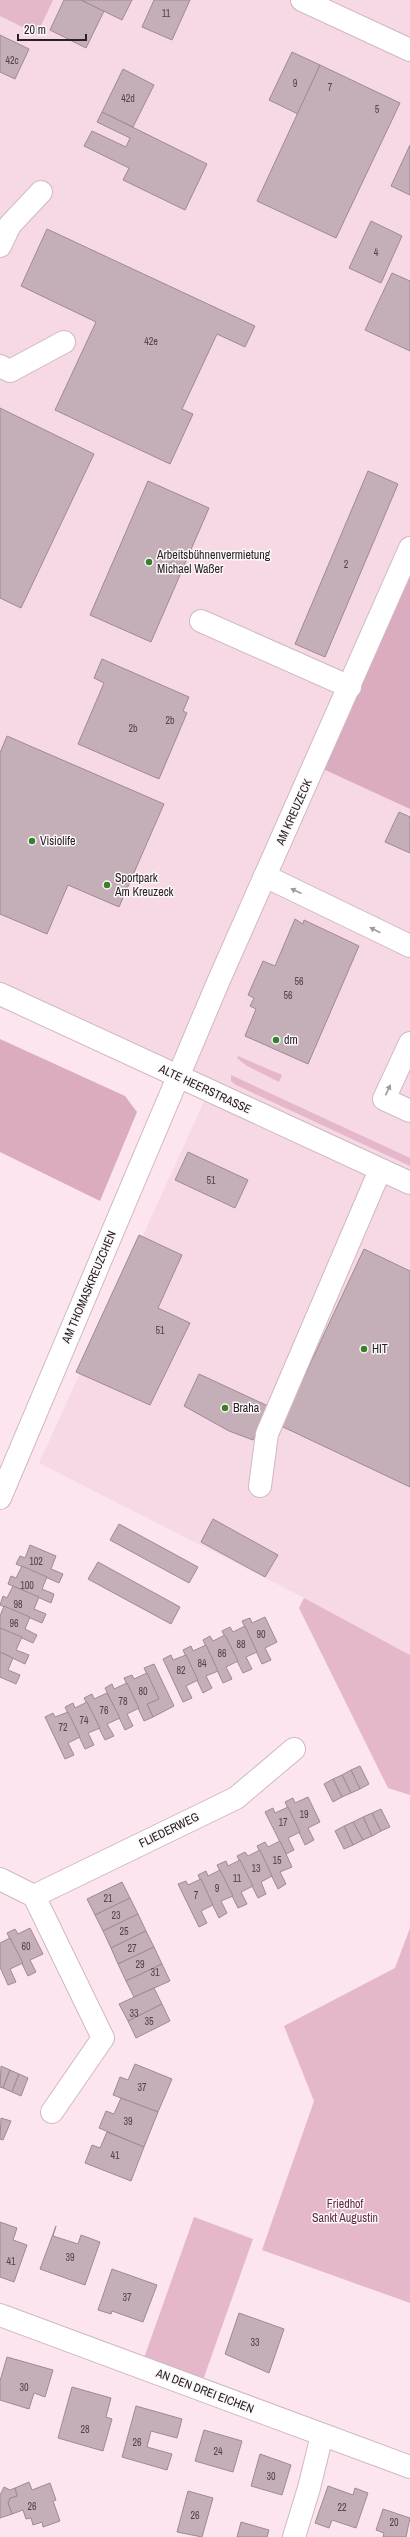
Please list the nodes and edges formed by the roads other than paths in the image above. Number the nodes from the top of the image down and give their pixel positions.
1 (302, 0) edge
2 (410, 50) edge
3 (41, 192) dead end
4 (0, 246) edge
5 (64, 342) dead end
6 (0, 366) edge
7 (410, 548) edge
8 (201, 621) dead end
9 (350, 687) junction
10 (265, 876) junction
11 (410, 946) edge
12 (0, 994) edge
13 (410, 1043) edge
14 (180, 1077) junction
15 (410, 1111) edge
16 (380, 1170) junction
17 (410, 1183) edge
18 (5, 1472) edge
19 (260, 1486) dead end
20 (0, 1498) edge
21 (294, 1749) dead end
22 (0, 1879) edge
23 (34, 1896) junction
24 (52, 2112) dead end
25 (0, 2315) edge
26 (322, 2435) junction
27 (410, 2467) edge
28 (294, 2537) edge

1 - 2 street
3 - 4 street
5 - 6 street
7 - 9 street, AM KREUZECK
8 - 9 street
9 - 10 street, AM KREUZECK
11 -> 10 street
10 - 14 street, AM KREUZECK
12 - 14 street, ALTE HEERSTRASSE
15 -> 13 street
14 - 16 street, ALTE HEERSTRASSE
14 - 18 street, AM THOMASKREUZCHEN
16 - 17 street, ALTE HEERSTRASSE
16 - 19 street
18 - 20 street, AM THOMASKREUZCHEN
21 - 23 street, FLIEDERWEG
22 - 23 street
23 - 24 street
25 - 26 street, AN DEN DREI EICHEN
26 - 27 street, AN DEN DREI EICHEN
26 - 28 street

